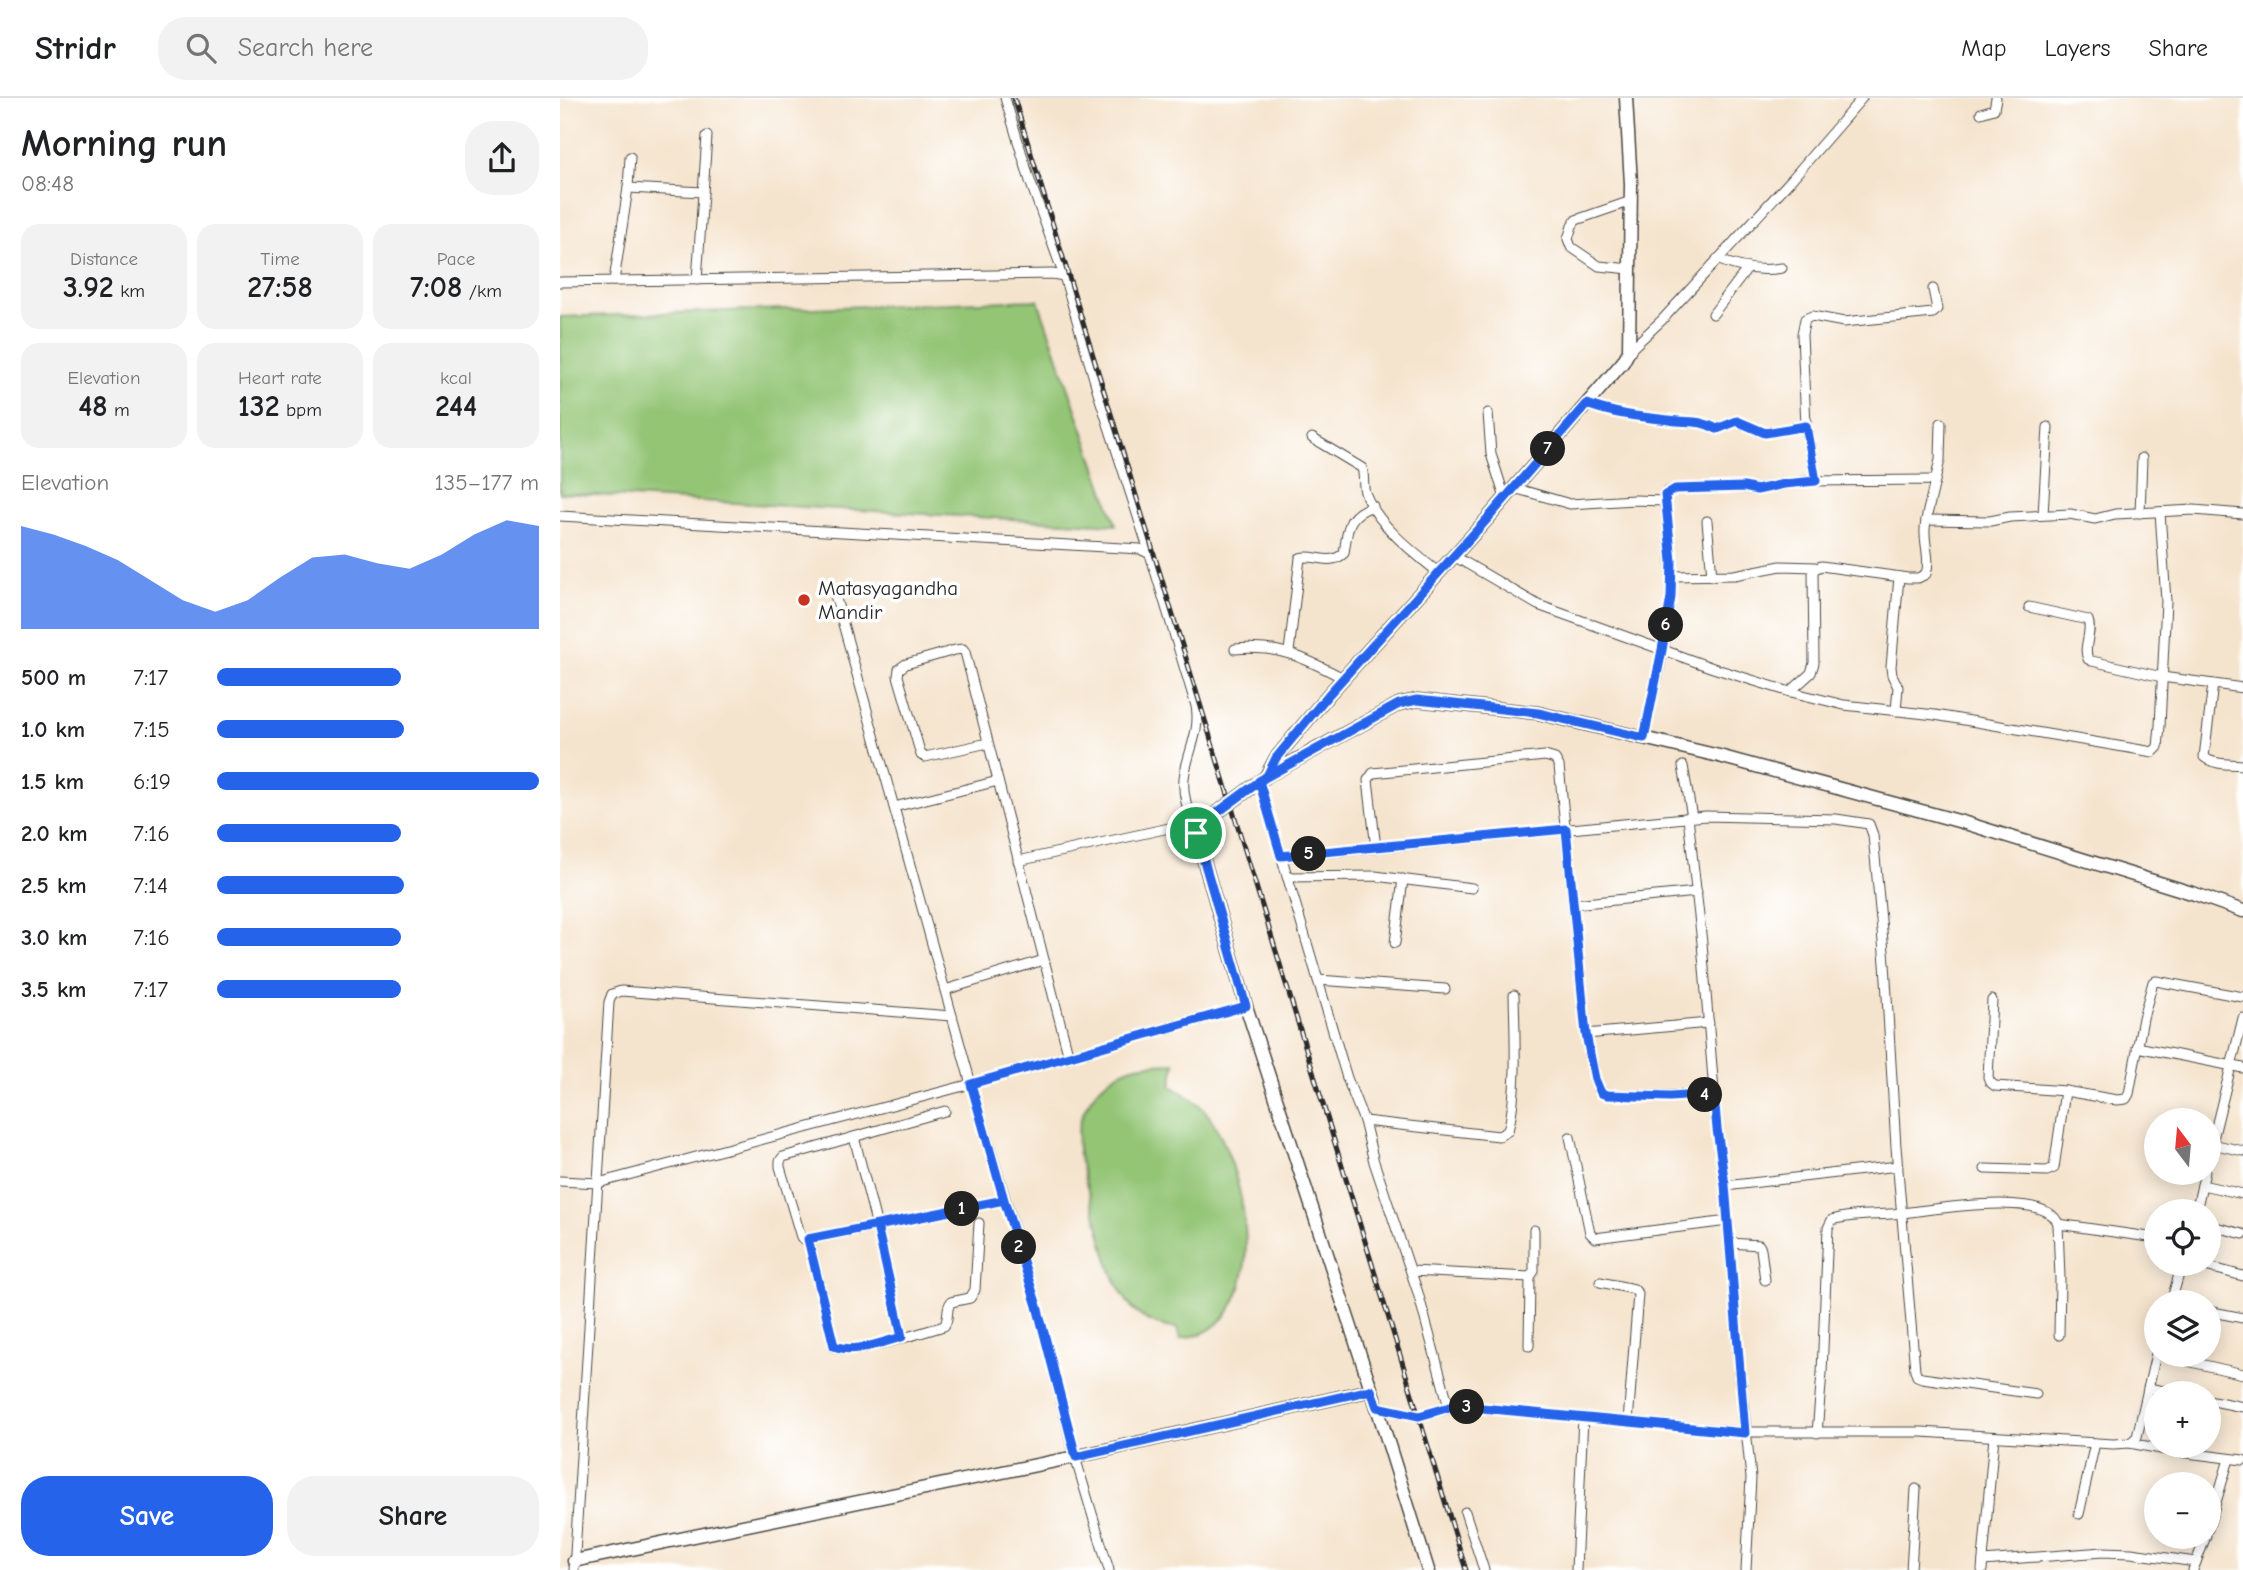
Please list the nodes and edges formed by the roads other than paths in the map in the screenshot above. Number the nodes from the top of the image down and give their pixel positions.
1 (1005, 98) edge
2 (1626, 98) edge
3 (1862, 98) edge
4 (1996, 98) edge
5 (1981, 113) dead end
6 (707, 136) dead end
7 (630, 157) dead end
8 (628, 188) junction
9 (703, 192) junction
10 (1631, 201) junction
11 (1717, 259) junction
12 (1748, 268) junction
13 (1783, 268) dead end
14 (1631, 269) junction
15 (1064, 276) junction
16 (697, 279) junction
17 (614, 281) junction
18 (560, 282) edge
19 (1933, 289) dead end
20 (1713, 314) dead end
21 (1629, 351) junction
22 (1587, 404) junction
23 (1488, 413) dead end
24 (1941, 423) dead end
25 (1806, 426) junction
26 (2048, 427) dead end
27 (1312, 438) dead end
28 (2142, 458) dead end
29 (1816, 481) junction
30 (1934, 485) junction
31 (1514, 488) junction
32 (1505, 498) junction
33 (1665, 501) junction
34 (1373, 506) junction
35 (2160, 512) junction
36 (2140, 513) junction
37 (2243, 514) edge
38 (2043, 515) junction
39 (560, 516) edge
40 (1926, 520) junction
41 (1707, 522) dead end
42 (1150, 554) junction
43 (1454, 556) junction
44 (1815, 567) junction
45 (1438, 573) junction
46 (1671, 576) junction
47 (1712, 576) junction
48 (1899, 577) junction
49 (833, 588) dead end
50 (2029, 607) dead end
51 (1236, 649) dead end
52 (1662, 650) junction
53 (1289, 652) junction
54 (2162, 677) junction
55 (1343, 678) junction
56 (2213, 684) junction
57 (2243, 688) edge
58 (1790, 692) junction
59 (1896, 711) junction
60 (1644, 738) junction
61 (988, 743) junction
62 (2243, 765) edge
63 (1683, 766) dead end
64 (1263, 778) junction
65 (998, 781) junction
66 (894, 807) junction
67 (1690, 817) junction
68 (1194, 828) junction
69 (1566, 829) junction
70 (1377, 848) junction
71 (1281, 856) junction
72 (1018, 861) junction
73 (1287, 877) junction
74 (1403, 879) junction
75 (1472, 888) dead end
76 (1697, 892) junction
77 (1574, 904) junction
78 (2243, 911) edge
79 (1395, 943) dead end
80 (1044, 960) junction
81 (1318, 980) junction
82 (1445, 989) dead end
83 (945, 990) junction
84 (1514, 995) dead end
85 (2243, 996) edge
86 (1992, 1000) dead end
87 (1246, 1006) junction
88 (952, 1016) junction
89 (2243, 1018) edge
90 (1709, 1023) junction
91 (1586, 1034) junction
92 (2137, 1046) junction
93 (1069, 1057) junction
94 (2231, 1066) junction
95 (2243, 1068) edge
96 (971, 1084) junction
97 (2064, 1091) junction
98 (1714, 1094) junction
99 (2221, 1108) edge
100 (945, 1111) dead end
101 (1364, 1121) junction
102 (854, 1137) junction
103 (1570, 1137) dead end
104 (2221, 1146) edge
105 (2243, 1151) edge
106 (1898, 1166) junction
107 (1985, 1170) dead end
108 (560, 1181) edge
109 (598, 1183) junction
110 (1725, 1185) junction
111 (2203, 1185) joint
112 (2243, 1194) edge
113 (2199, 1199) edge
114 (1004, 1200) junction
115 (1902, 1213) junction
116 (1728, 1221) junction
117 (979, 1223) dead end
118 (2058, 1224) junction
119 (877, 1226) junction
120 (2221, 1228) edge
121 (1534, 1230) dead end
122 (2243, 1234) edge
123 (2144, 1236) edge
124 (808, 1239) junction
125 (1730, 1243) junction
126 (2221, 1270) edge
127 (1411, 1271) junction
128 (2243, 1276) edge
129 (1530, 1277) junction
130 (1765, 1280) dead end
131 (1600, 1282) dead end
132 (2221, 1314) edge
133 (2243, 1318) edge
134 (2059, 1335) dead end
135 (902, 1337) junction
136 (1529, 1346) dead end
137 (2213, 1367) edge
138 (2243, 1374) edge
139 (1371, 1390) junction
140 (2036, 1394) dead end
141 (2221, 1403) edge
142 (2144, 1406) edge
143 (1377, 1407) junction
144 (1450, 1407) junction
145 (2243, 1407) edge
146 (1583, 1417) junction
147 (1628, 1422) junction
148 (1745, 1433) junction
149 (1817, 1433) junction
150 (1994, 1437) junction
151 (2095, 1443) junction
152 (2130, 1443) junction
153 (1076, 1457) junction
154 (2229, 1459) junction
155 (2243, 1460) edge
156 (2221, 1486) edge
157 (1916, 1489) dead end
158 (1465, 1512) dead end
159 (2079, 1514) dead end
160 (2201, 1549) edge
161 (574, 1565) edge
162 (1983, 1565) edge
163 (2195, 1566) edge
164 (1109, 1570) edge
165 (1428, 1570) edge
166 (1484, 1570) edge
167 (1576, 1570) edge
168 (1746, 1570) edge
169 (1911, 1570) edge

1 - 15 street
2 - 10 main road
3 - 11 street
4 - 5 street
6 - 9 street
7 - 8 street
8 - 9 street
8 - 17 street
9 - 16 street
10 - 14 main road
10 - 14 street
11 - 12 street
11 - 21 street
12 - 13 street
12 - 20 street
14 - 21 main road
15 - 16 street
15 - 42 street
16 - 17 street
17 - 18 street
19 - 25 street
21 - 22 main road
22 - 25 street
22 - 31 main road
23 - 32 street
24 - 30 street
25 - 29 street
26 - 38 street
27 - 34 street
28 - 36 street
29 - 30 street
29 - 33 street
30 - 40 street
31 - 32 main road
31 - 33 street
32 - 43 main road
33 - 46 street
34 - 45 street
34 - 53 street
35 - 36 street
35 - 37 street
35 - 54 street
36 - 38 street
38 - 40 street
39 - 42 street
40 - 48 street
41 - 47 street
42 - 68 street
43 - 45 main road
43 - 52 street
44 - 47 street
44 - 48 street
44 - 58 street
45 - 55 main road
46 - 47 street
46 - 52 street
48 - 59 street
49 - 66 street
50 - 54 street
51 - 53 street
52 - 58 street
52 - 60 street
53 - 55 street
54 - 56 street
54 - 59 street
55 - 64 main road
56 - 57 street
56 - 62 street
58 - 59 street
60 - 64 main road
60 - 78 main road
61 - 61 street
61 - 65 street
63 - 67 street
64 - 68 main road
64 - 71 street
65 - 66 street
65 - 72 street
66 - 83 street
67 - 69 street
67 - 76 street
67 - 106 street
68 - 72 street
68 - 87 main road
69 - 70 street
69 - 70 street
69 - 77 street
70 - 71 street
71 - 73 street
72 - 80 street
73 - 74 street
73 - 81 street
74 - 75 street
74 - 79 street
76 - 77 street
76 - 90 street
77 - 91 street
80 - 83 street
80 - 93 street
81 - 82 street
81 - 101 street
83 - 88 street
84 - 101 street
85 - 92 street
86 - 97 street
87 - 93 street
87 - 139 main road
88 - 96 street
88 - 109 street
89 - 94 street
90 - 91 street
90 - 98 street
91 - 98 street
92 - 94 street
92 - 97 street
93 - 96 street
94 - 95 street
94 - 99 street
96 - 109 street
96 - 114 street
97 - 107 street
98 - 110 street
100 - 102 street
101 - 127 street
102 - 119 street
102 - 124 street
103 - 116 street
104 - 105 street
106 - 110 street
106 - 115 street
108 - 109 street
109 - 161 street
110 - 116 street
111 - 112 street
111 - 113 street
114 - 119 street
114 - 153 street
115 - 118 street
115 - 140 street
115 - 149 street
116 - 125 street
117 - 135 street
118 - 123 street
118 - 134 street
119 - 124 street
119 - 135 street
120 - 122 street
121 - 129 street
124 - 135 street
125 - 130 street
125 - 148 street
126 - 128 street
127 - 129 street
127 - 144 street
129 - 136 street
131 - 147 street
132 - 133 street
137 - 138 street
139 - 143 main road
139 - 153 main road
141 - 145 street
142 - 152 street
143 - 144 street
143 - 165 main road
144 - 146 street
146 - 147 street
146 - 167 street
147 - 148 street
148 - 149 street
148 - 168 street
149 - 150 street
150 - 151 street
150 - 162 street
151 - 152 street
151 - 159 street
152 - 154 street
153 - 161 main road
153 - 164 street
154 - 155 street
154 - 156 street
157 - 169 street
158 - 166 street
160 - 163 street
162 - 163 street

